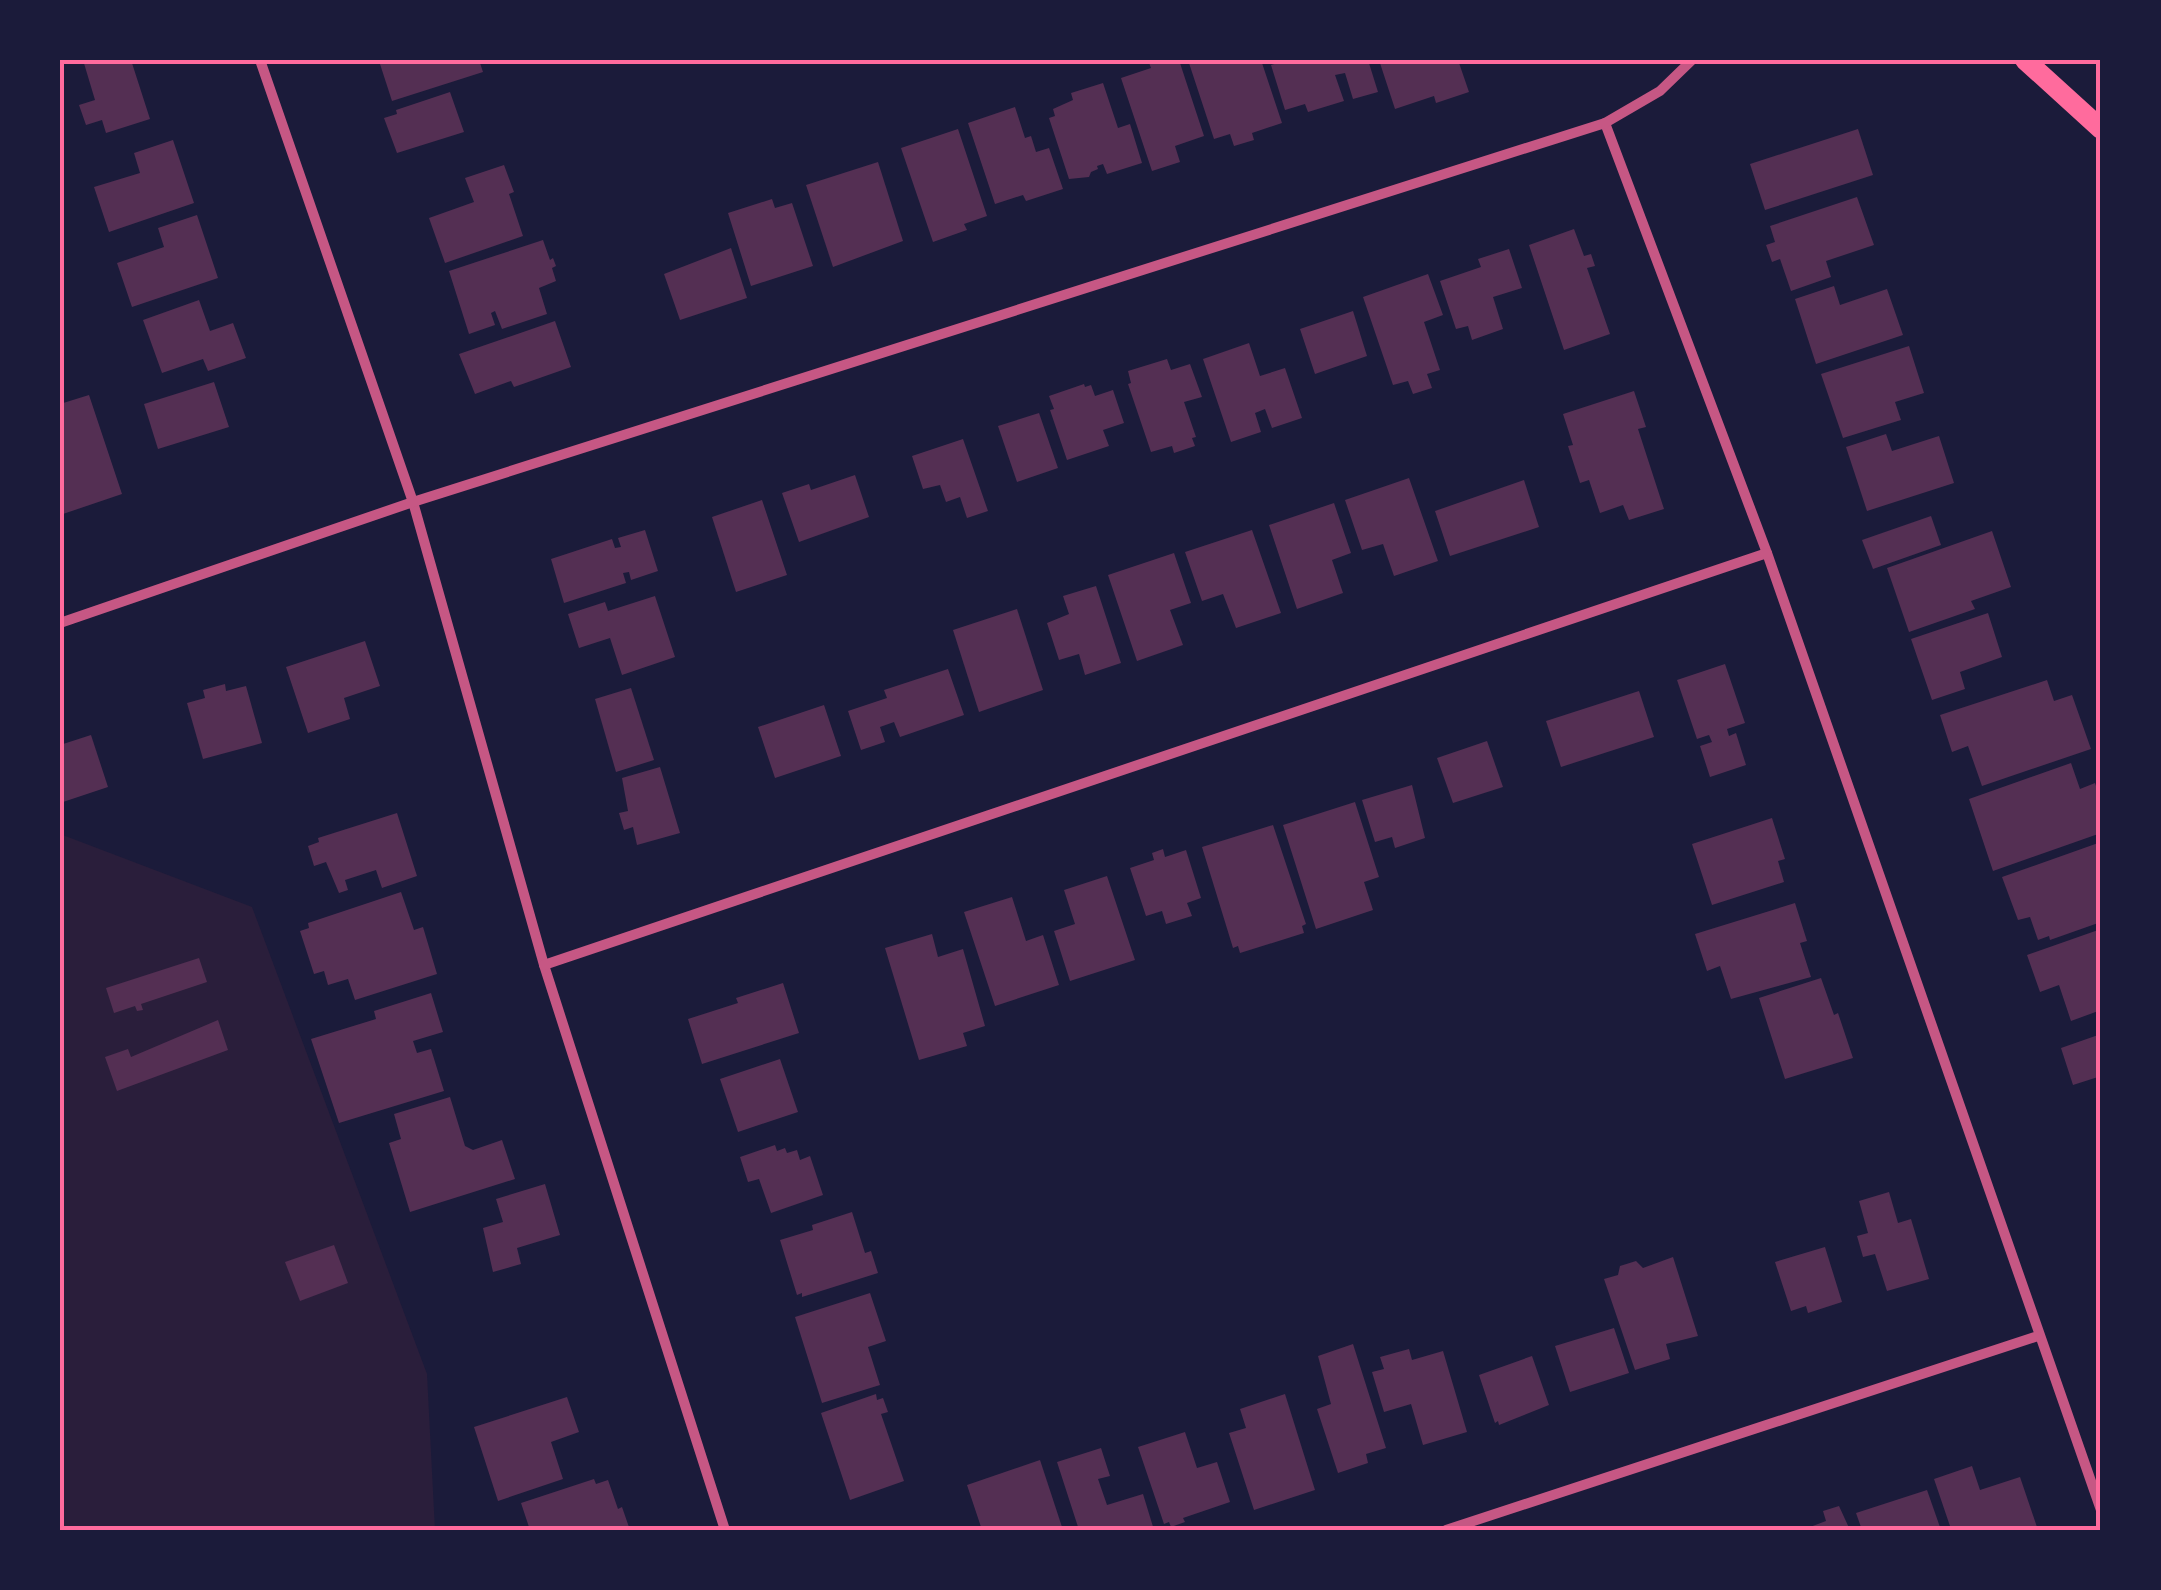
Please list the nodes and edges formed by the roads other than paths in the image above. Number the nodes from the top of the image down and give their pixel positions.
1 (260, 60) edge
2 (1692, 60) edge
3 (2025, 60) edge
4 (1605, 123) junction
5 (2101, 128) edge
6 (414, 502) junction
7 (1767, 553) junction
8 (60, 623) edge
9 (544, 964) junction
10 (2038, 1336) junction
11 (2101, 1510) edge
12 (725, 1530) edge
13 (1446, 1530) edge

1 - 6 street
2 - 4 street
3 - 5 main road
4 - 6 street
4 - 7 street
6 - 8 street
6 - 9 street
7 - 9 street
7 - 10 street
9 - 12 street
10 - 11 street
10 - 13 street

